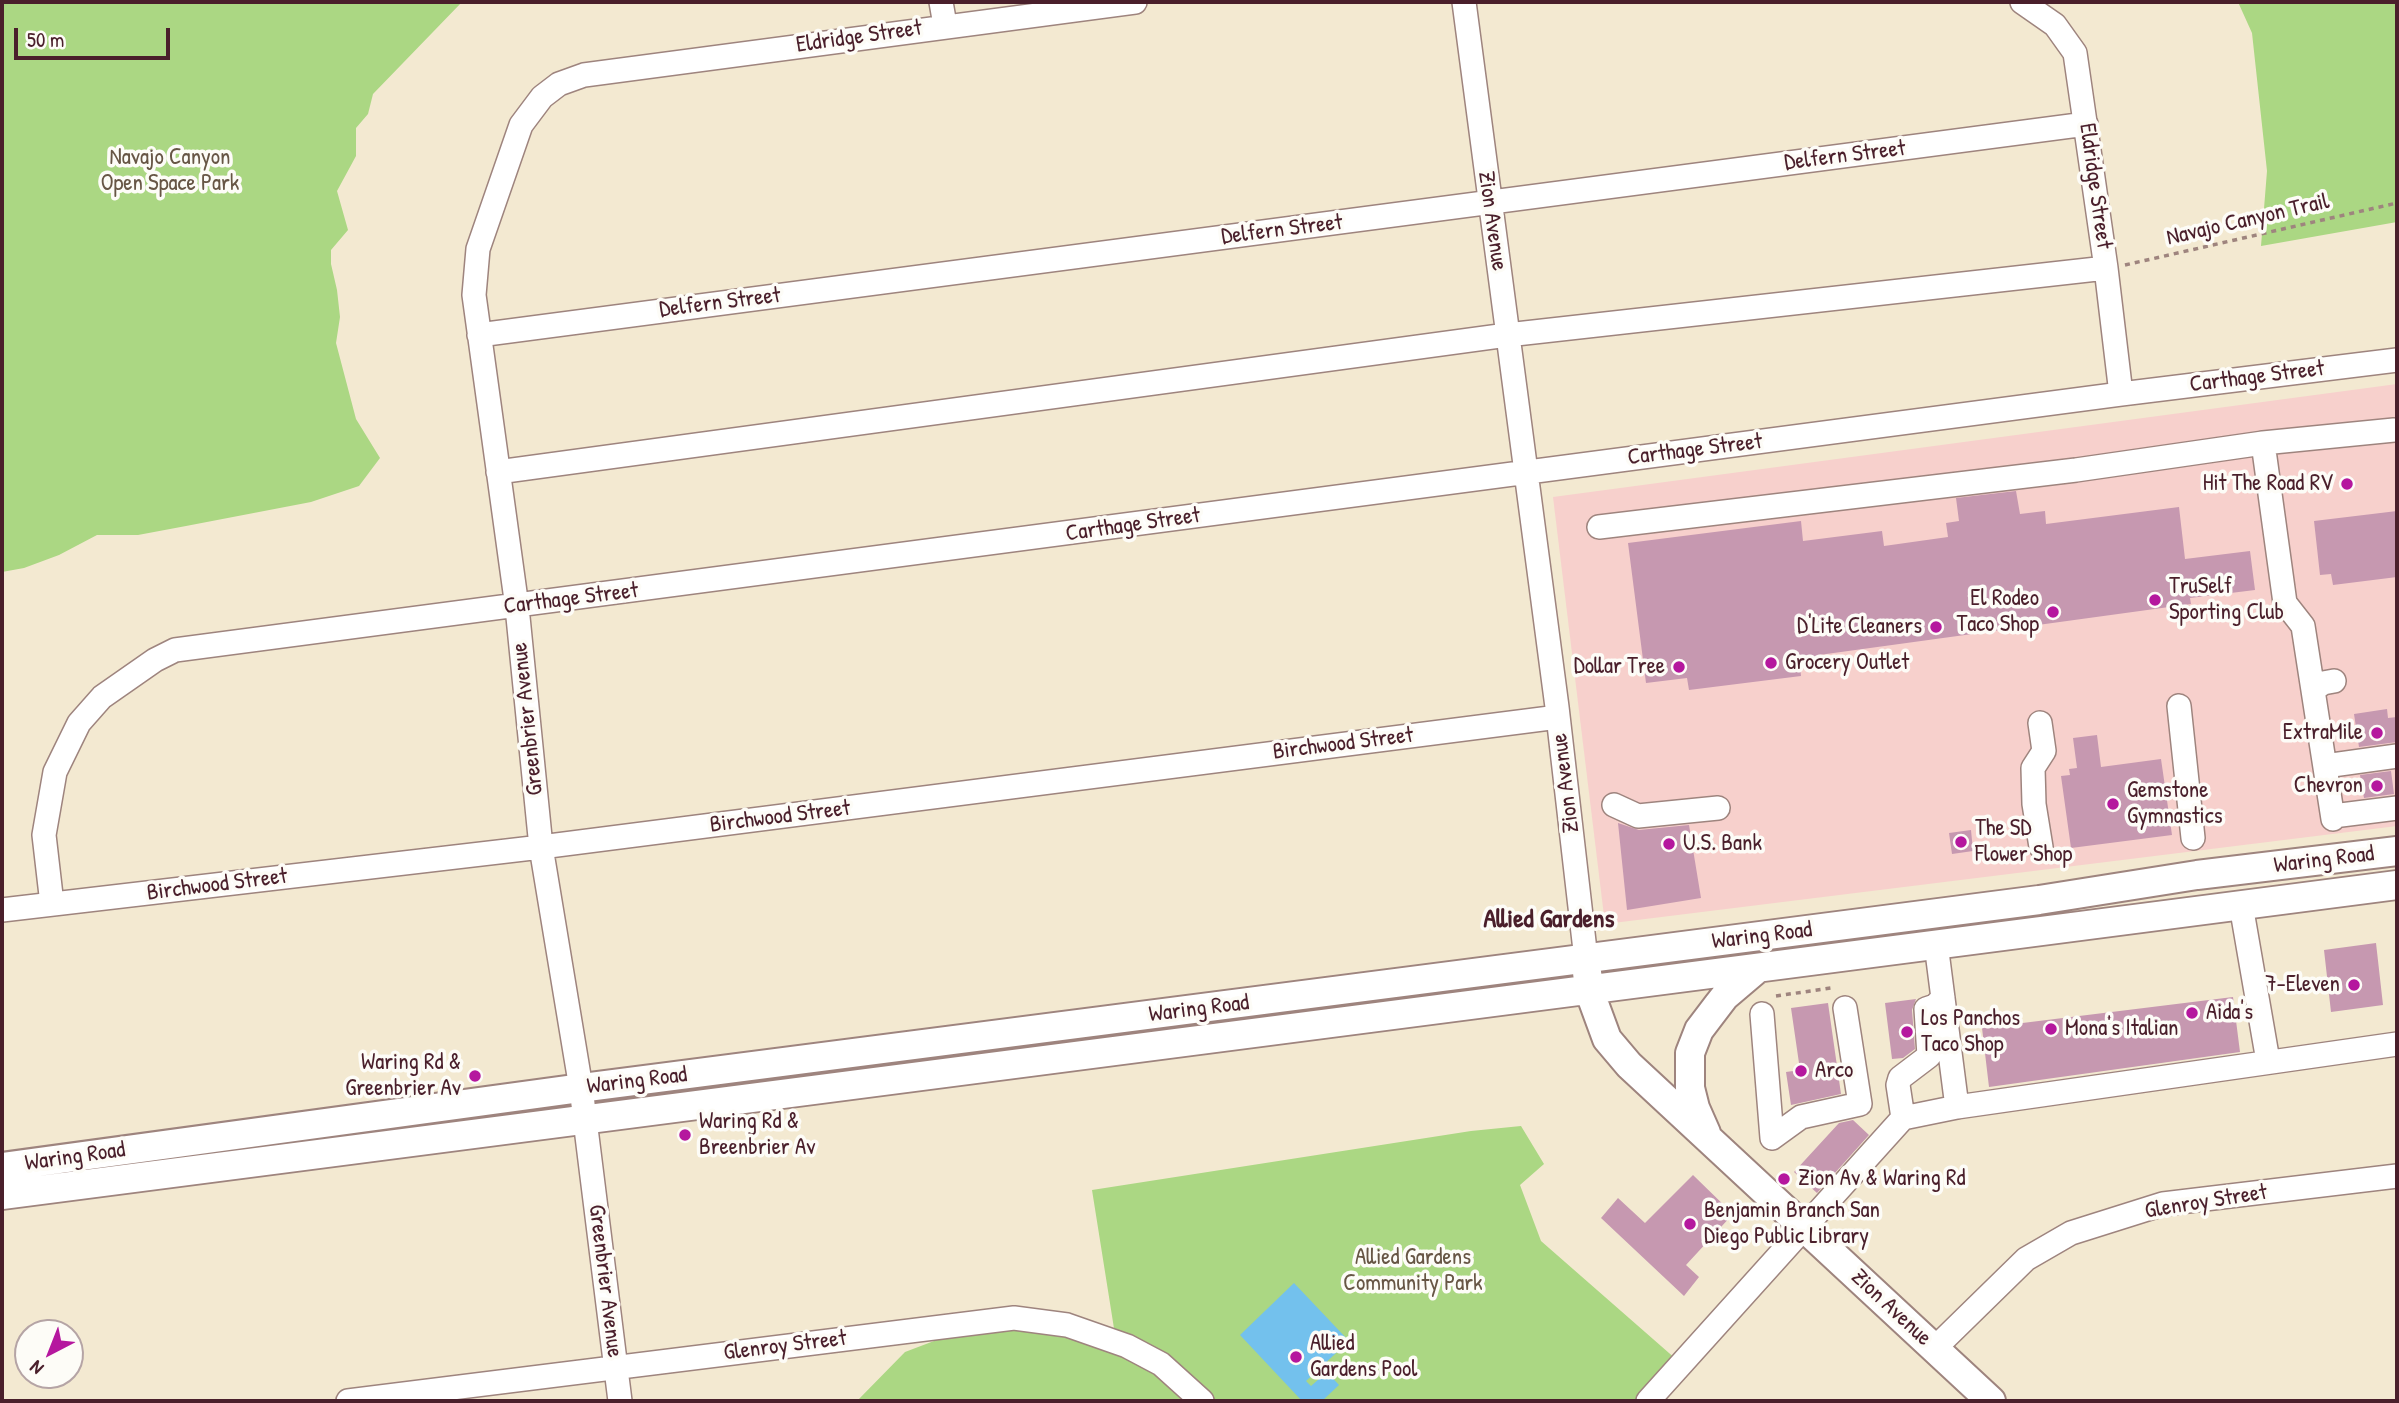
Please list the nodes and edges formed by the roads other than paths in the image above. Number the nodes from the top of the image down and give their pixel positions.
1 (941, 2) edge
2 (1135, 2) edge
3 (1464, 2) edge
4 (2022, 2) edge
5 (945, 25) junction
6 (584, 75) joint
7 (2086, 124) junction
8 (1489, 202) junction
9 (2106, 268) junction
10 (478, 335) junction
11 (1507, 335) junction
12 (2397, 360) edge
13 (2121, 394) junction
14 (2394, 430) dead end
15 (2263, 443) junction
16 (498, 472) junction
17 (1527, 472) junction
18 (1599, 527) dead end
19 (517, 607) junction
20 (2334, 681) dead end
21 (2313, 690) junction
22 (2179, 706) dead end
23 (1558, 717) junction
24 (2040, 723) dead end
25 (2397, 756) edge
26 (2325, 766) junction
27 (1614, 805) dead end
28 (1718, 808) dead end
29 (2397, 808) edge
30 (2193, 838) dead end
31 (541, 847) junction
32 (2041, 847) dead end
33 (2397, 851) edge
34 (2397, 885) edge
35 (52, 904) junction
36 (2241, 905) junction
37 (2, 910) edge
38 (1936, 944) junction
39 (1586, 959) junction
40 (1758, 968) junction
41 (1589, 990) junction
42 (1943, 998) junction
43 (1845, 1008) dead end
44 (1762, 1014) dead end
45 (2397, 1044) edge
46 (2268, 1061) junction
47 (581, 1088) junction
48 (1957, 1107) junction
49 (1903, 1118) junction
50 (584, 1119) junction
51 (1708, 1138) junction
52 (2, 1167) edge
53 (2397, 1176) edge
54 (2, 1195) edge
55 (1805, 1227) junction
56 (1934, 1349) junction
57 (615, 1367) junction
58 (348, 1401) edge
59 (620, 1401) edge
60 (1202, 1401) edge
61 (1648, 1401) edge
62 (1991, 1401) edge

1 - 5 street
2 - 5 street, Eldridge Street
3 - 8 street, Zion Avenue
4 - 7 street, Eldridge Street
5 - 6 street, Eldridge Street
6 - 10 street, Greenbrier Avenue
7 - 8 street, Delfern Street
7 - 9 street, Eldridge Street
8 - 10 street, Delfern Street
8 - 11 street, Zion Avenue
9 - 11 street
9 - 13 street, Eldridge Street
10 - 16 street, Greenbrier Avenue
11 - 16 street
11 - 17 street, Zion Avenue
12 - 13 street, Carthage Street
13 - 17 street, Carthage Street
14 - 15 street
15 - 18 street
15 - 21 street
16 - 19 street, Greenbrier Avenue
17 - 19 street, Carthage Street
17 - 23 street, Zion Avenue
19 - 31 street, Greenbrier Avenue
19 - 35 street, Carthage Street
20 - 21 street
21 - 26 street
22 - 30 street
23 - 31 street, Birchwood Street
23 - 39 street, Zion Avenue
24 - 32 street
25 - 26 street
26 - 29 street
27 - 28 street
31 - 35 street, Birchwood Street
31 - 47 street, Greenbrier Avenue
33 - 39 main road, Waring Road
34 - 36 main road, Waring Road
35 - 37 street, Birchwood Street
36 - 38 main road, Waring Road
36 - 46 street
38 - 40 main road, Waring Road
38 - 42 street
39 - 41 main road, Zion Avenue
39 - 47 main road, Waring Road
40 - 41 main road, Waring Road
40 - 51 main road
41 - 50 main road, Waring Road
41 - 51 main road, Zion Avenue
42 - 48 street
42 - 49 street
43 - 44 street
45 - 46 street
46 - 48 street
47 - 50 street, Greenbrier Avenue
47 - 52 main road, Waring Road
48 - 49 street
49 - 55 street
50 - 54 main road, Waring Road
50 - 57 street, Greenbrier Avenue
51 - 55 main road, Zion Avenue
53 - 56 street, Glenroy Street
55 - 56 main road, Zion Avenue
55 - 61 street
56 - 62 main road, Zion Avenue
57 - 58 street, Glenroy Street
57 - 59 street, Greenbrier Avenue
57 - 60 street, Glenroy Street

